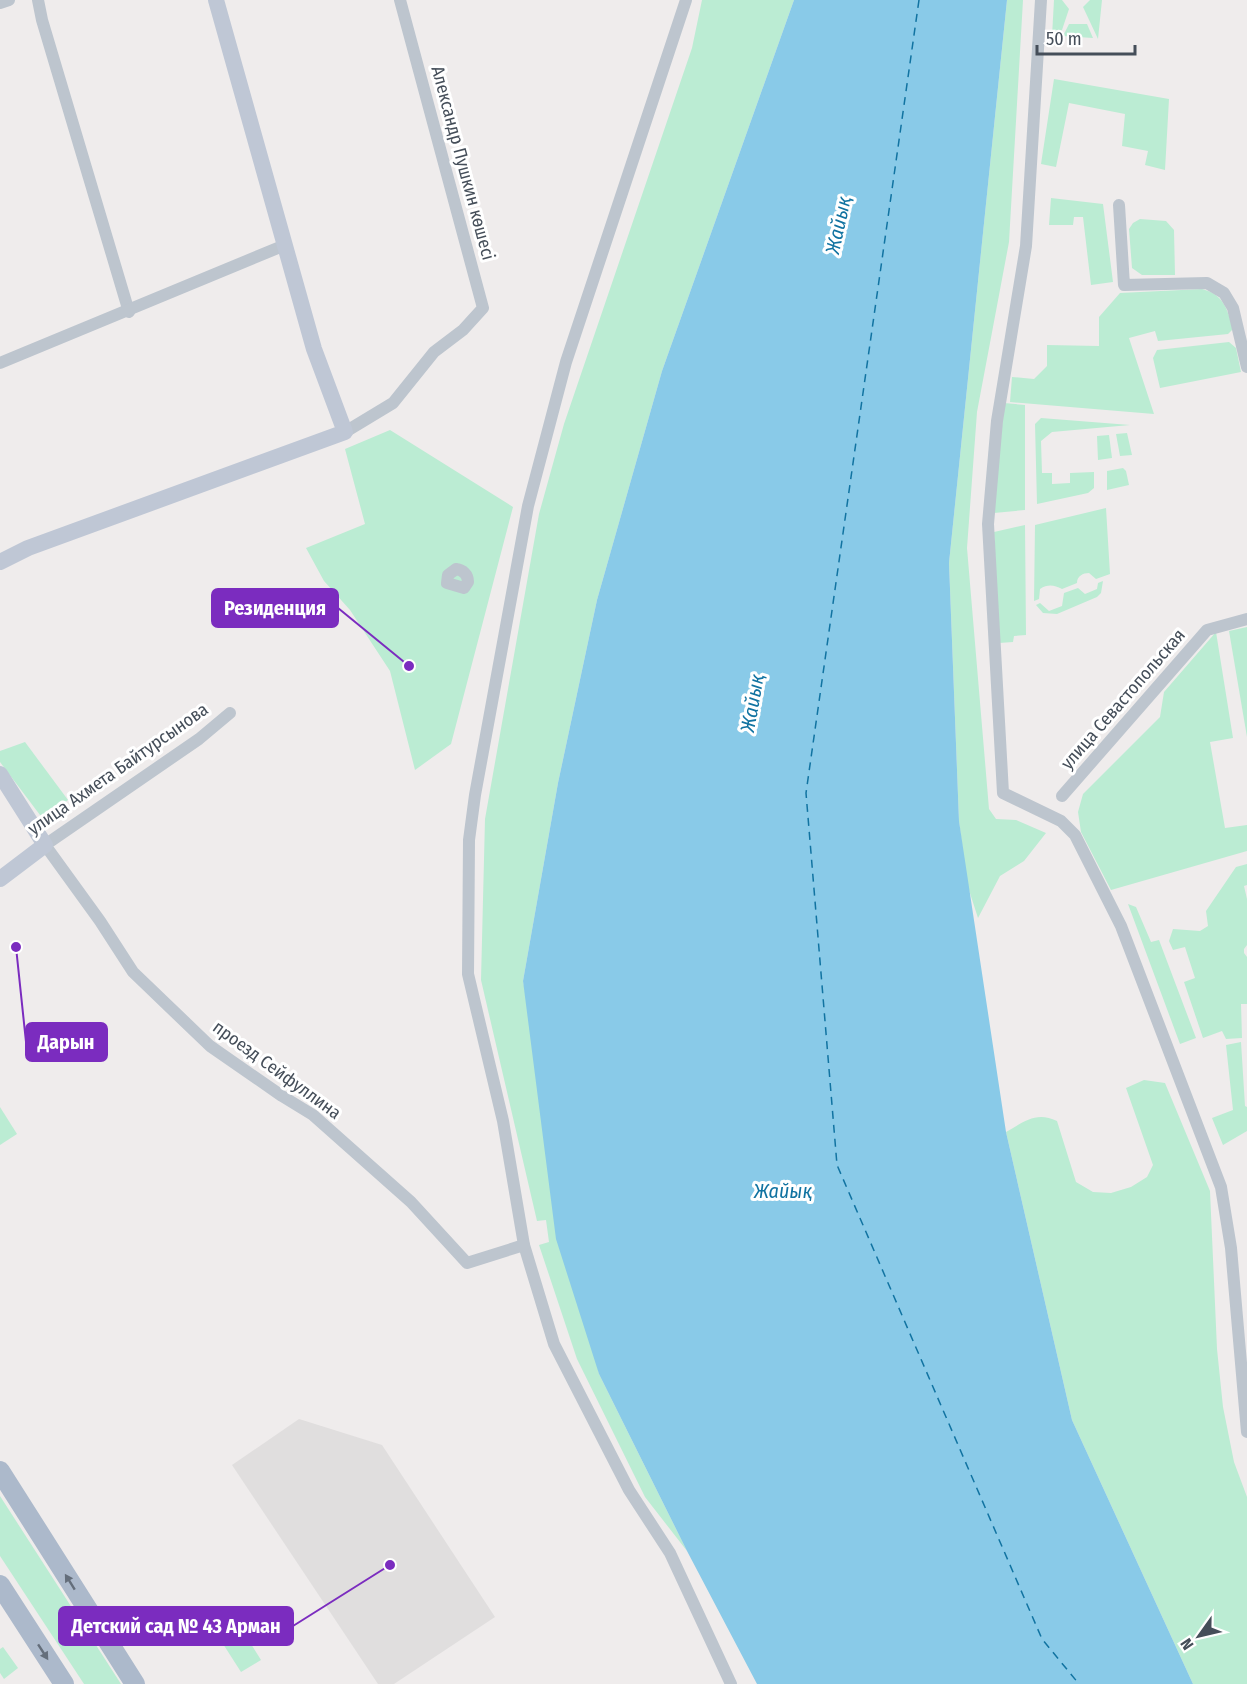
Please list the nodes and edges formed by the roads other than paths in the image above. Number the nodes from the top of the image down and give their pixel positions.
1 (9, 0) edge
2 (38, 0) edge
3 (216, 0) edge
4 (400, 0) edge
5 (686, 0) edge
6 (1041, 0) edge
7 (0, 3) edge
8 (1119, 205) dead end
9 (285, 245) junction
10 (129, 312) junction
11 (0, 363) edge
12 (1247, 367) edge
13 (345, 432) junction
14 (0, 562) edge
15 (1247, 619) edge
16 (230, 713) dead end
17 (0, 774) edge
18 (1062, 796) dead end
19 (45, 845) junction
20 (0, 879) edge
21 (524, 1245) junction
22 (1247, 1432) edge
23 (0, 1471) edge
24 (0, 1585) edge
25 (64, 1684) edge
26 (135, 1684) edge
27 (731, 1684) edge

1 - 7 street
2 - 10 street
3 - 9 street
4 - 13 street, Александр Пушкин көшесі
5 - 21 street
6 - 22 street
8 - 12 street
9 - 10 street
9 - 13 street
10 - 11 street
13 - 14 street
15 - 18 street, улица Севастопольская
16 - 19 street, улица Ахмета Байтурсынова
17 - 19 street
19 - 20 street, улица Ахмета Байтурсынова
19 - 21 street, проезд Сейфуллина
21 - 27 street
26 -> 23 main road
24 -> 25 main road

